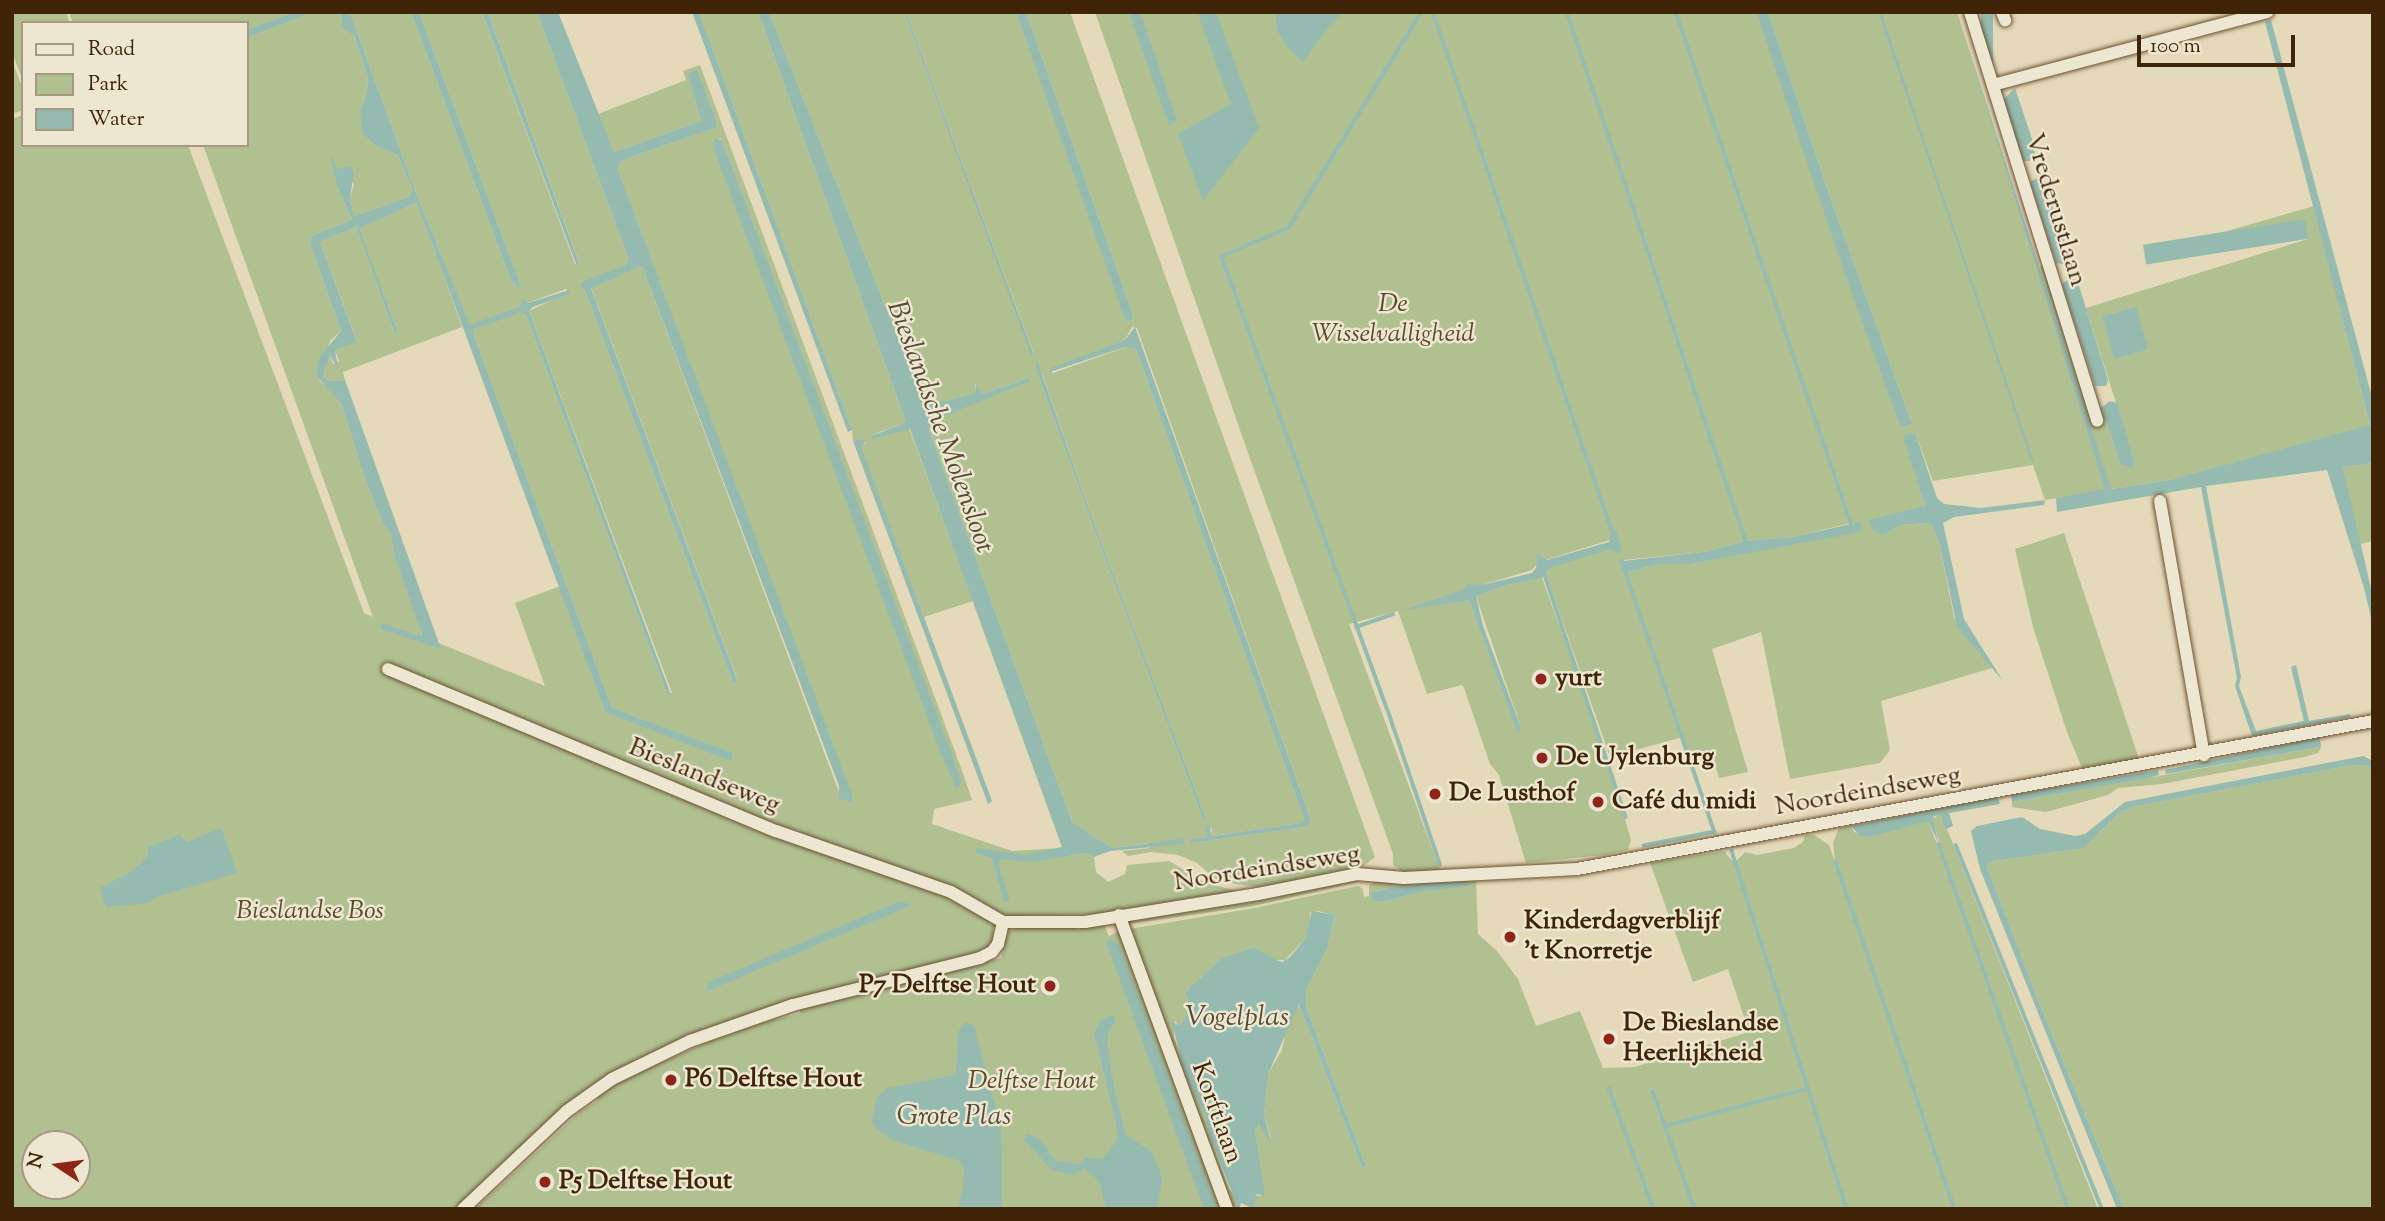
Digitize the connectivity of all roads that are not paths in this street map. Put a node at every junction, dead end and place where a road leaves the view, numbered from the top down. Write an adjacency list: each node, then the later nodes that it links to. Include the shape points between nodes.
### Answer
1 (1970, 12): 3 (street, Vrederustlaan)
2 (2267, 12): 3 (street)
3 (1993, 85): 4 (street, Vrederustlaan)
4 (2097, 421)
5 (2160, 501): 8 (street)
6 (388, 669): 10 (street, Bieslandseweg, via 776,831 951,892)
7 (2373, 721): 8 (street, Noordeindseweg)
8 (2204, 754): 9 (street, Noordeindseweg, via 1567,871 1404,878 1349,875)
9 (1119, 915): 10 (street, Noordeindseweg, via 1073,923); 12 (street, Korftlaan)
10 (1003, 922): 11 (street, via 998,944 980,958 793,1005 691,1041 612,1079 568,1111)
11 (463, 1209)
12 (1227, 1209)

